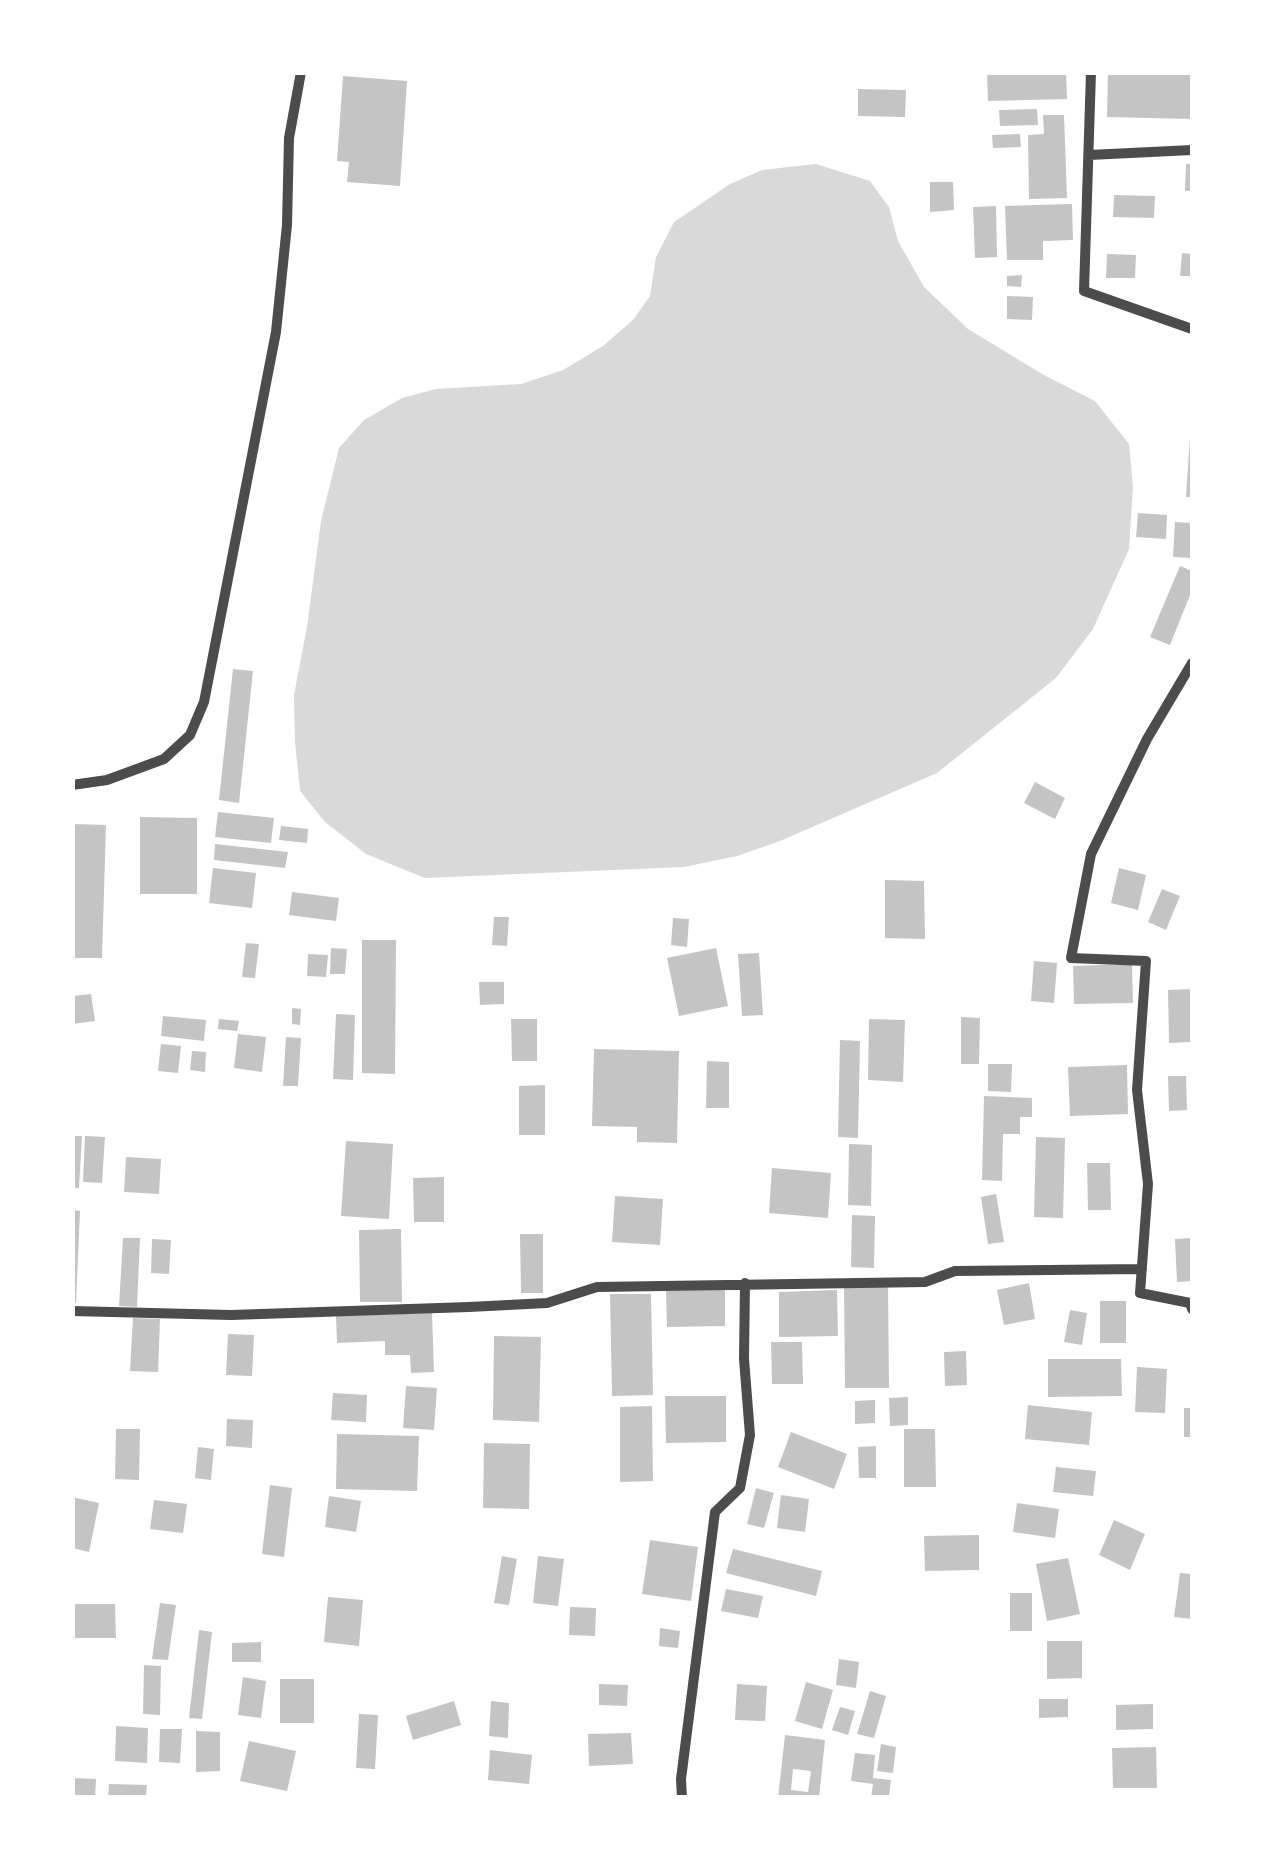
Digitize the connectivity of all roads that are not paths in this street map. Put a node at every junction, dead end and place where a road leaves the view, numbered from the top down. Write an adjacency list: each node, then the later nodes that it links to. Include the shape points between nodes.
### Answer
1 (301, 72): 7 (street, via 289,138 276,332 204,702 190,736 164,758 107,780)
2 (1092, 72): 4 (street)
3 (1192, 150): 4 (street)
4 (1089, 155): 5 (street, via 1084,290)
5 (1192, 329)
6 (1192, 662): 8 (street, via 1091,854 1070,958 1146,961 1137,1090 1148,1184)
7 (72, 785)
8 (1142, 1270): 9 (street, via 954,1271 925,1282); 10 (street, via 1140,1292 1190,1303)
9 (745, 1284): 11 (street, via 597,1288 547,1303 469,1307 231,1315); 12 (street, via 750,1435 740,1488 716,1512)
10 (1192, 1309)
11 (72, 1311)
12 (682, 1798)

